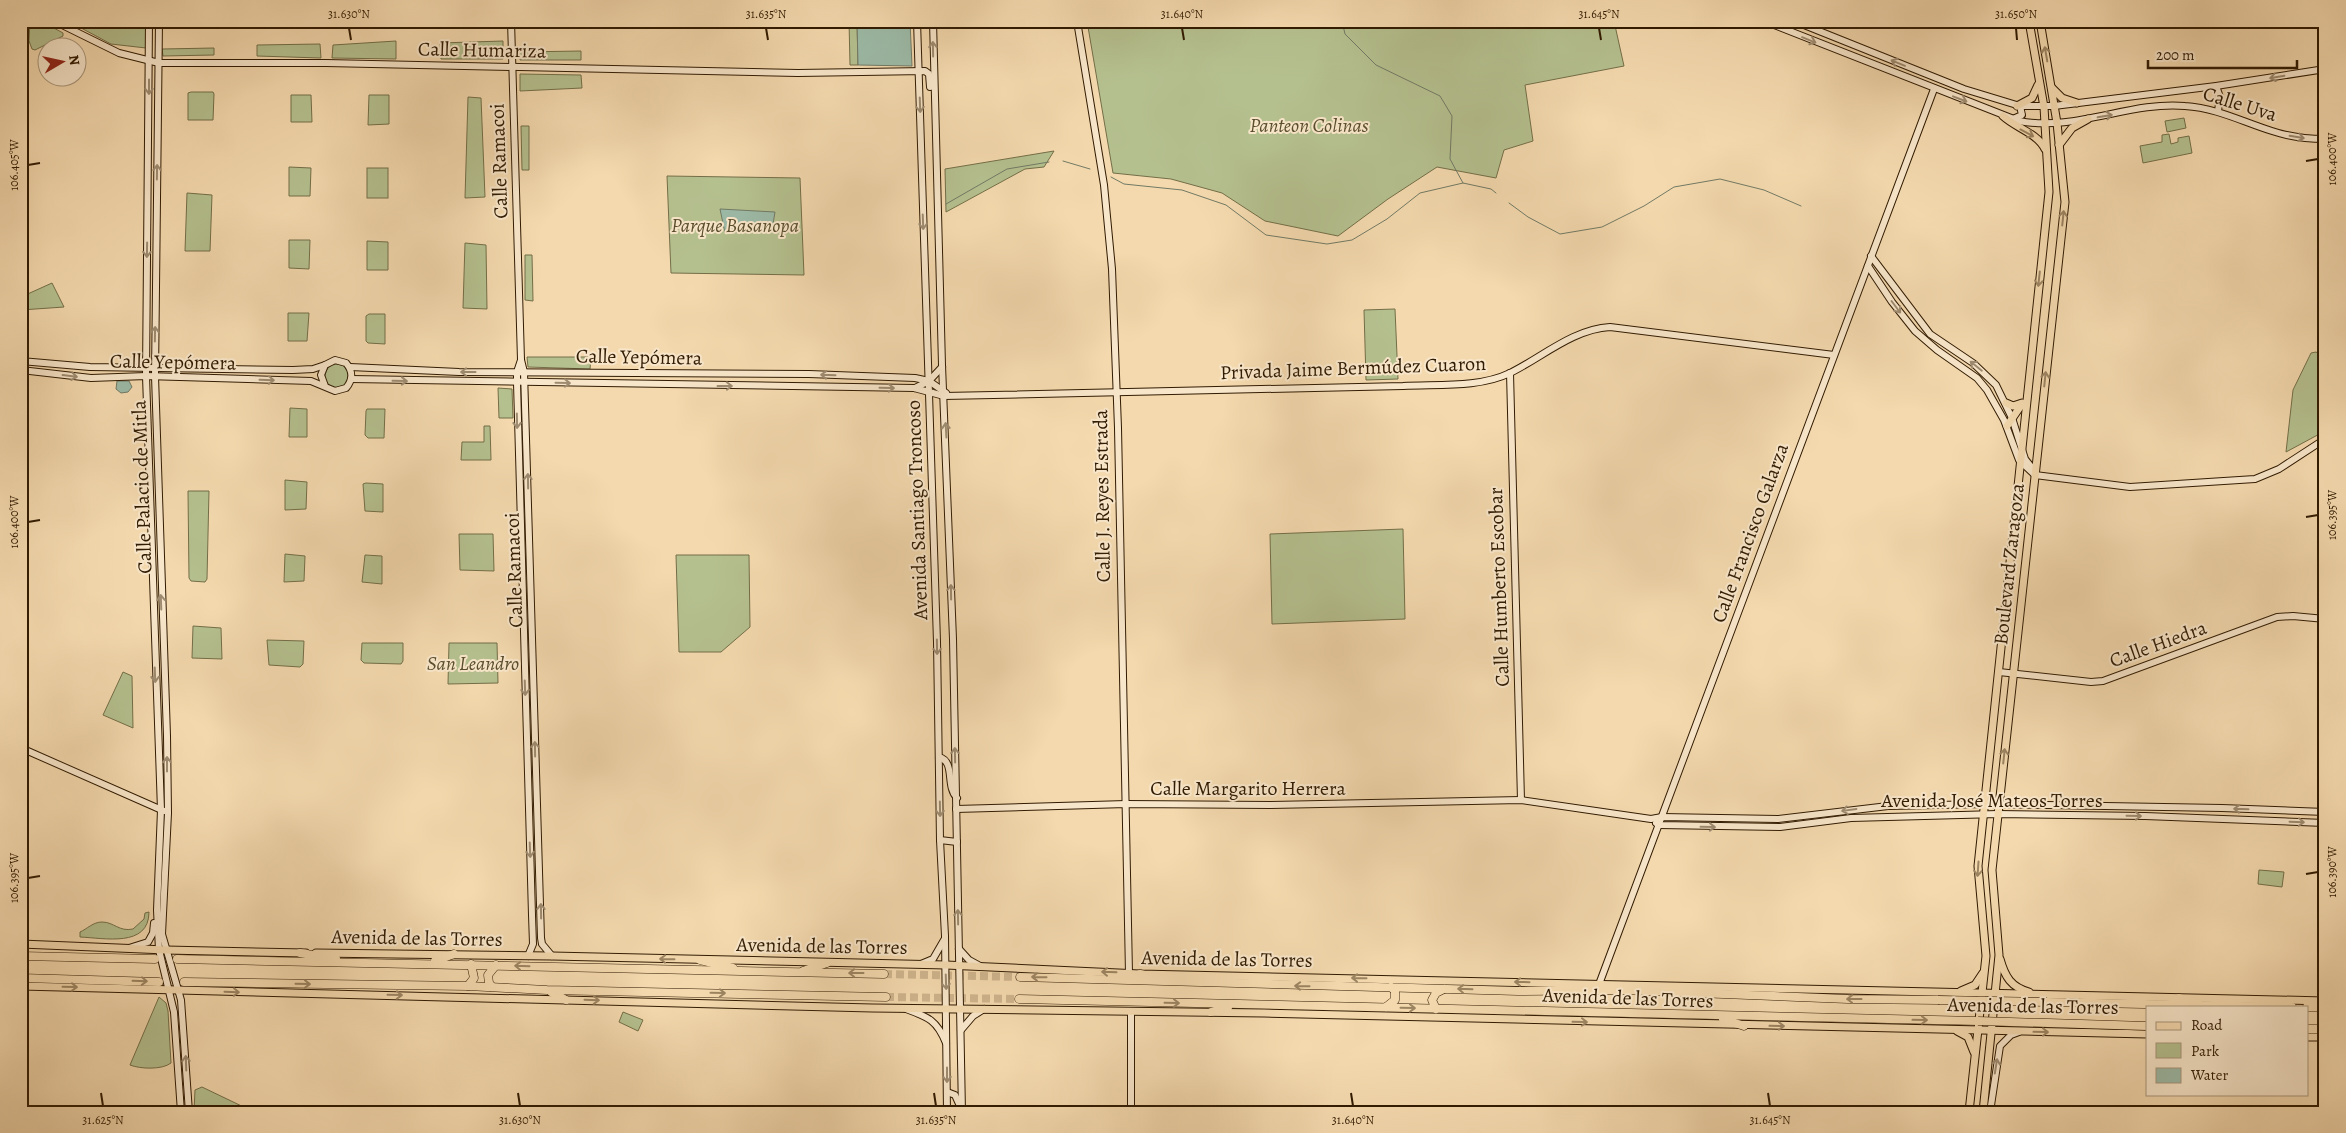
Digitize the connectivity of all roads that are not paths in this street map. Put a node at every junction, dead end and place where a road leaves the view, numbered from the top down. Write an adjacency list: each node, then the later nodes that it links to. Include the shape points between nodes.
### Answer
1 (54, 21): 12 (street, Calle Humariza, via 119,53)
2 (149, 21): 12 (street, Calle Palacio de Mitla)
3 (159, 21): 13 (street, Calle Palacio de Mitla)
4 (511, 21): 14 (street, Calle Ramacoi)
5 (917, 21): 16 (street, Avenida Santiago Troncoso)
6 (933, 21): 29 (street, Avenida Santiago Troncoso, one-way to 6)
7 (1076, 21): 58 (street, Calle J. Reyes Estrada, via 1109,230)
8 (1764, 21): 20 (street, Calle Uva, one-way to 20)
9 (1794, 21): 22 (street, one-way to 9, via 1964,89)
10 (2029, 21): 17 (main road, Boulevard Zaragoza)
11 (2040, 21): 19 (main road, Boulevard Zaragoza, one-way to 11)
12 (149, 62): 13 (street, Calle Humariza); 42 (street, Calle Palacio de Mitla, one-way to 42)
13 (159, 63): 14 (street, Calle Humariza); 43 (street, Calle Palacio de Mitla, one-way to 13)
14 (513, 66): 16 (street, Calle Humariza, via 798,73); 38 (street, Calle Ramacoi)
15 (2325, 69): 18 (street, one-way to 18)
16 (919, 72): 29 (street, via 927,71 929,74); 52 (street, Avenida Santiago Troncoso, one-way to 52)
17 (2039, 80): 22 (main road, via 2034,95); 24 (main road, Boulevard Zaragoza)
18 (2216, 86): 21 (street); 25 (street, via 2220,97)
19 (2051, 88): 21 (main road, via 2062,98); 23 (main road, Boulevard Zaragoza)
20 (1934, 89): 26 (street, Calle Uva, one-way to 26); 35 (street, Calle Francisco Galarza)
21 (2077, 103): 23 (street)
22 (2019, 106): 24 (street); 27 (street, via 2022,115)
23 (2054, 106): 24 (street); 31 (main road, Boulevard Zaragoza)
24 (2044, 107): 30 (main road, Boulevard Zaragoza)
25 (2218, 111): 28 (street, Calle Uva, one-way to 25, via 2171,106); 32 (street, Calle Uva, one-way to 32, via 2285,135)
26 (2003, 116): 27 (street, Calle Uva); 34 (main road, one-way to 34, via 2040,141)
27 (2013, 119): 30 (street, Calle Uva)
28 (2088, 119): 31 (street, Calle Uva); 33 (main road, via 2072,128)
29 (936, 122): 41 (street, Avenida Santiago Troncoso)
30 (2045, 123): 31 (street, Calle Uva); 34 (main road, Boulevard Zaragoza)
31 (2057, 123): 33 (main road, Boulevard Zaragoza)
32 (2325, 139)
33 (2059, 145): 68 (main road, Boulevard Zaragoza, one-way to 33, via 2065,202)
34 (2048, 153): 60 (main road, Boulevard Zaragoza, one-way to 60, via 2048,204)
35 (1871, 256): 36 (street, Calle Francisco Galarza); 61 (street, one-way to 35, via 1990,378 1930,334)
36 (1868, 266): 37 (street, Calle Francisco Galarza); 64 (street, one-way to 64, via 1915,331 1984,385)
37 (1834, 355): 48 (street, Privada Jaime Bermúdez Cuaron, via 1602,328 1556,347); 84 (street, Calle Francisco Galarza)
38 (521, 360): 46 (street, Calle Ramacoi); 47 (street, Calle Ramacoi)
39 (21, 361): 42 (street, Calle Yepómera)
40 (325, 365): 43 (street, Calle Yepómera, via 293,370); 44 (street, via 341,360); 55 (street, via 321,375)
41 (942, 365): 52 (street); 59 (street, Avenida Santiago Troncoso)
42 (147, 368): 43 (street, Calle Yepómera); 49 (street, Calle Palacio de Mitla)
43 (155, 368): 50 (street, Calle Palacio de Mitla)
44 (350, 368): 46 (street, Calle Yepómera, one-way to 44); 51 (street)
45 (21, 370): 49 (street, Calle Yepómera, one-way to 49, via 91,378)
46 (516, 372): 47 (street, Calle Yepómera); 53 (street, Calle Ramacoi)
47 (524, 372): 52 (street, Calle Yepómera, one-way to 47, via 809,374); 54 (street, Calle Ramacoi)
48 (1510, 374): 58 (street, Privada Jaime Bermúdez Cuaron, via 1473,382 1412,385); 75 (street, Calle Humberto Escobar)
49 (146, 376): 50 (street, Calle Yepómera); 80 (street, Calle Palacio de Mitla, one-way to 80)
50 (155, 376): 55 (street, Calle Yepómera, one-way to 55, via 311,382); 80 (street, Calle Palacio de Mitla, one-way to 50, via 167,736)
51 (351, 379): 53 (street, Calle Yepómera, one-way to 53); 55 (street, via 346,388 340,390)
52 (929, 381): 56 (street); 57 (street, Avenida Santiago Troncoso); 59 (street)
53 (516, 383): 54 (street, Calle Yepómera); 95 (street, Calle Ramacoi, one-way to 95)
54 (524, 383): 56 (street, Calle Yepómera, one-way to 56); 96 (street, Calle Ramacoi, one-way to 54)
55 (325, 386)
56 (914, 388): 57 (street, Calle Yepómera)
57 (929, 391): 59 (street, Privada Jaime Bermúdez Cuaron); 73 (street, Avenida Santiago Troncoso, one-way to 73)
58 (1116, 392): 59 (street, Privada Jaime Bermúdez Cuaron); 76 (street, Calle J. Reyes Estrada)
59 (946, 394): 74 (street, Avenida Santiago Troncoso, one-way to 59)
60 (2028, 398): 62 (main road); 66 (main road, Boulevard Zaragoza)
61 (2006, 403): 62 (main road, via 2013,406); 63 (street)
62 (2022, 404): 63 (main road)
63 (2012, 418): 64 (main road); 66 (street)
64 (2007, 426): 67 (street)
65 (2325, 439): 68 (street, via 2279,469 2255,479 2130,487)
66 (2022, 454): 67 (main road, Boulevard Zaragoza); 68 (street)
67 (2021, 463): 68 (street); 70 (main road, Boulevard Zaragoza)
68 (2037, 473): 71 (main road, Boulevard Zaragoza)
69 (2325, 618): 71 (street, Calle Hiedra, via 2277,617 2103,681)
70 (1999, 672): 71 (street, Calle Hiedra); 77 (main road, Boulevard Zaragoza)
71 (2013, 674): 78 (main road, Boulevard Zaragoza, one-way to 71)
72 (21, 748): 80 (street)
73 (939, 757): 74 (street, via 948,763 950,787); 90 (street, Avenida Santiago Troncoso, one-way to 90)
74 (956, 798): 79 (street, Avenida Santiago Troncoso)
75 (1522, 800): 76 (street, Calle Margarito Herrera); 85 (street, Calle Margarito Herrera)
76 (1126, 804): 79 (street, Calle Margarito Herrera); 121 (street, Calle J. Reyes Estrada)
77 (1985, 804): 78 (street, Avenida José Mateos Torres); 82 (main road, Boulevard Zaragoza); 86 (street, Avenida José Mateos Torres, one-way to 86, via 1888,806)
78 (1999, 805): 81 (street, Avenida José Mateos Torres, one-way to 78); 83 (main road, Boulevard Zaragoza)
79 (956, 809): 91 (street, Avenida Santiago Troncoso)
80 (164, 811): 92 (street, Calle Palacio de Mitla); 99 (street, Calle Palacio de Mitla)
81 (2325, 812)
82 (1984, 814): 83 (street, Avenida José Mateos Torres); 89 (street, Avenida José Mateos Torres, via 1851,818); 119 (main road, Boulevard Zaragoza, one-way to 119, via 1978,877 1987,943)
83 (1998, 814): 87 (street, Avenida José Mateos Torres, one-way to 87); 102 (main road, Boulevard Zaragoza, via 1992,870)
84 (1662, 817): 85 (street, Avenida José Mateos Torres); 86 (street, Avenida José Mateos Torres); 88 (street, Calle Francisco Galarza)
85 (1651, 819): 88 (street)
86 (1760, 819): 89 (street)
87 (2325, 823)
88 (1659, 825): 89 (street, Avenida José Mateos Torres, one-way to 89); 134 (street, Calle Francisco Galarza)
89 (1760, 828)
90 (940, 840): 91 (street); 93 (street, Avenida Santiago Troncoso)
91 (957, 842): 98 (street, Avenida Santiago Troncoso, one-way to 91)
92 (157, 910): 97 (street, via 148,942); 99 (street, Calle Palacio de Mitla)
93 (945, 936): 114 (street, via 933,959); 115 (street, Avenida Santiago Troncoso)
94 (21, 944): 97 (main road, Avenida de las Torres)
95 (532, 944): 96 (street, via 537,947); 104 (street, Calle Ramacoi)
96 (542, 944): 105 (street)
97 (126, 949): 99 (main road, Avenida de las Torres)
98 (959, 949): 116 (street, Avenida Santiago Troncoso); 117 (street)
99 (163, 950): 100 (main road, Avenida de las Torres); 136 (street)
100 (300, 953): 101 (main road, Avenida de las Torres); 109 (highway)
101 (454, 954): 104 (main road, Avenida de las Torres); 110 (highway)
102 (1999, 955): 141 (main road, Boulevard Zaragoza); 142 (main road, via 2009,981)
103 (21, 956): 106 (highway)
104 (528, 956): 105 (main road, Avenida de las Torres)
105 (552, 956): 108 (main road, Avenida de las Torres, one-way to 105)
106 (155, 959)
107 (177, 959): 109 (highway, Avenida de las Torres)
108 (700, 960): 111 (main road, Avenida de las Torres); 118 (highway)
109 (358, 962): 110 (highway, Avenida de las Torres)
110 (429, 963): 112 (highway, Avenida de las Torres)
111 (827, 963): 114 (main road, Avenida de las Torres); 120 (highway)
112 (471, 964): 113 (highway, Avenida de las Torres); 131 (highway, via 474,978)
113 (496, 965): 118 (highway, Avenida de las Torres, one-way to 113); 132 (highway, via 488,975 488,983)
114 (919, 965): 115 (main road, Avenida de las Torres)
115 (946, 965): 116 (main road, Avenida de las Torres); 156 (street, Avenida Santiago Troncoso, one-way to 156)
116 (959, 966): 117 (main road, Avenida de las Torres); 157 (street, Avenida Santiago Troncoso)
117 (981, 967): 121 (main road, Avenida de las Torres, one-way to 117)
118 (747, 971): 120 (highway, Avenida de las Torres)
119 (1985, 971): 138 (main road, via 1971,988); 139 (main road, Boulevard Zaragoza)
120 (798, 972): 122 (highway, Avenida de las Torres, one-way to 120)
121 (1130, 973): 123 (main road, Avenida de las Torres)
122 (884, 974)
123 (1140, 974): 128 (highway); 134 (main road, Avenida de las Torres, one-way to 123)
124 (1020, 977): 128 (highway, Avenida de las Torres, one-way to 124)
125 (21, 978): 126 (highway, one-way to 126)
126 (159, 982)
127 (184, 982): 129 (highway, one-way to 129)
128 (1175, 982): 133 (highway, Avenida de las Torres, one-way to 128)
129 (338, 985): 131 (highway); 140 (highway)
130 (21, 986): 136 (main road, Avenida de las Torres, one-way to 136)
131 (468, 986): 132 (highway)
132 (492, 987): 137 (highway)
133 (1391, 987): 135 (highway, Avenida de las Torres); 155 (highway, via 1395,991 1395,1000)
134 (1598, 987): 135 (highway, Avenida de las Torres, one-way to 135); 138 (main road, Avenida de las Torres, via 1623,984); 149 (highway, Avenida de las Torres, one-way to 134, bridge, via 1938,1000)
135 (1445, 988): 159 (highway, via 1433,996)
136 (174, 990): 140 (main road, Avenida de las Torres, one-way to 140); 178 (street); 179 (street, one-way to 136, via 185,1038)
137 (547, 990): 143 (highway, one-way to 143); 146 (highway)
138 (1947, 993): 139 (main road)
139 (1982, 993): 141 (main road); 169 (main road, Boulevard Zaragoza)
140 (338, 994): 146 (main road, Avenida de las Torres, one-way to 146)
141 (1996, 994): 142 (main road); 170 (main road, Boulevard Zaragoza)
142 (2036, 995): 144 (main road)
143 (886, 997)
144 (2179, 998): 149 (highway); 150 (main road)
145 (1019, 999): 148 (highway, Avenida de las Torres, one-way to 148)
146 (566, 1000): 154 (main road, Avenida de las Torres, one-way to 154)
147 (2325, 1001): 150 (main road)
148 (1237, 1005): 155 (highway, Avenida de las Torres); 161 (highway)
149 (2208, 1005): 151 (highway, Avenida de las Torres)
150 (2289, 1005): 151 (highway, Avenida de las Torres)
151 (2228, 1006)
152 (2308, 1007): 153 (highway)
153 (2325, 1007)
154 (903, 1008): 156 (main road, Avenida de las Torres); 175 (street, via 930,1018)
155 (1384, 1008): 159 (highway, Avenida de las Torres, one-way to 159)
156 (947, 1009): 157 (main road, Avenida de las Torres); 175 (street)
157 (960, 1009): 158 (main road, Avenida de las Torres); 168 (street, Avenida Santiago Troncoso)
158 (985, 1009): 160 (main road, Avenida de las Torres); 168 (street, via 973,1016)
159 (1436, 1009): 162 (highway, Avenida de las Torres)
160 (1131, 1011): 161 (main road, Avenida de las Torres); 182 (street)
161 (1211, 1012): 163 (main road, Avenida de las Torres, one-way to 163)
162 (1714, 1016): 163 (highway); 164 (highway, Avenida de las Torres, one-way to 164, bridge)
163 (1744, 1026): 165 (main road, Avenida de las Torres, one-way to 165)
164 (2146, 1026)
165 (1947, 1029): 169 (main road, Avenida de las Torres); 176 (main road, via 1968,1037 1972,1042)
166 (2308, 1029): 167 (highway)
167 (2325, 1029)
168 (961, 1030): 181 (street, Avenida Santiago Troncoso)
169 (1978, 1030): 170 (main road, Avenida de las Torres); 176 (main road, Boulevard Zaragoza)
170 (1992, 1031): 171 (main road, Avenida de las Torres); 184 (main road, Boulevard Zaragoza)
171 (2021, 1031): 172 (main road, Avenida de las Torres, one-way to 172); 185 (street, one-way to 171, via 2000,1046 2011,1035)
172 (2146, 1034)
173 (2308, 1037): 174 (main road)
174 (2325, 1038)
175 (948, 1047): 177 (street, one-way to 177)
176 (1975, 1062): 183 (main road, Boulevard Zaragoza)
177 (947, 1092): 180 (street); 181 (street, via 957,1097)
178 (181, 1112)
179 (189, 1112)
180 (947, 1112)
181 (962, 1112)
182 (1131, 1112)
183 (1969, 1112)
184 (1983, 1112)
185 (1990, 1112)

